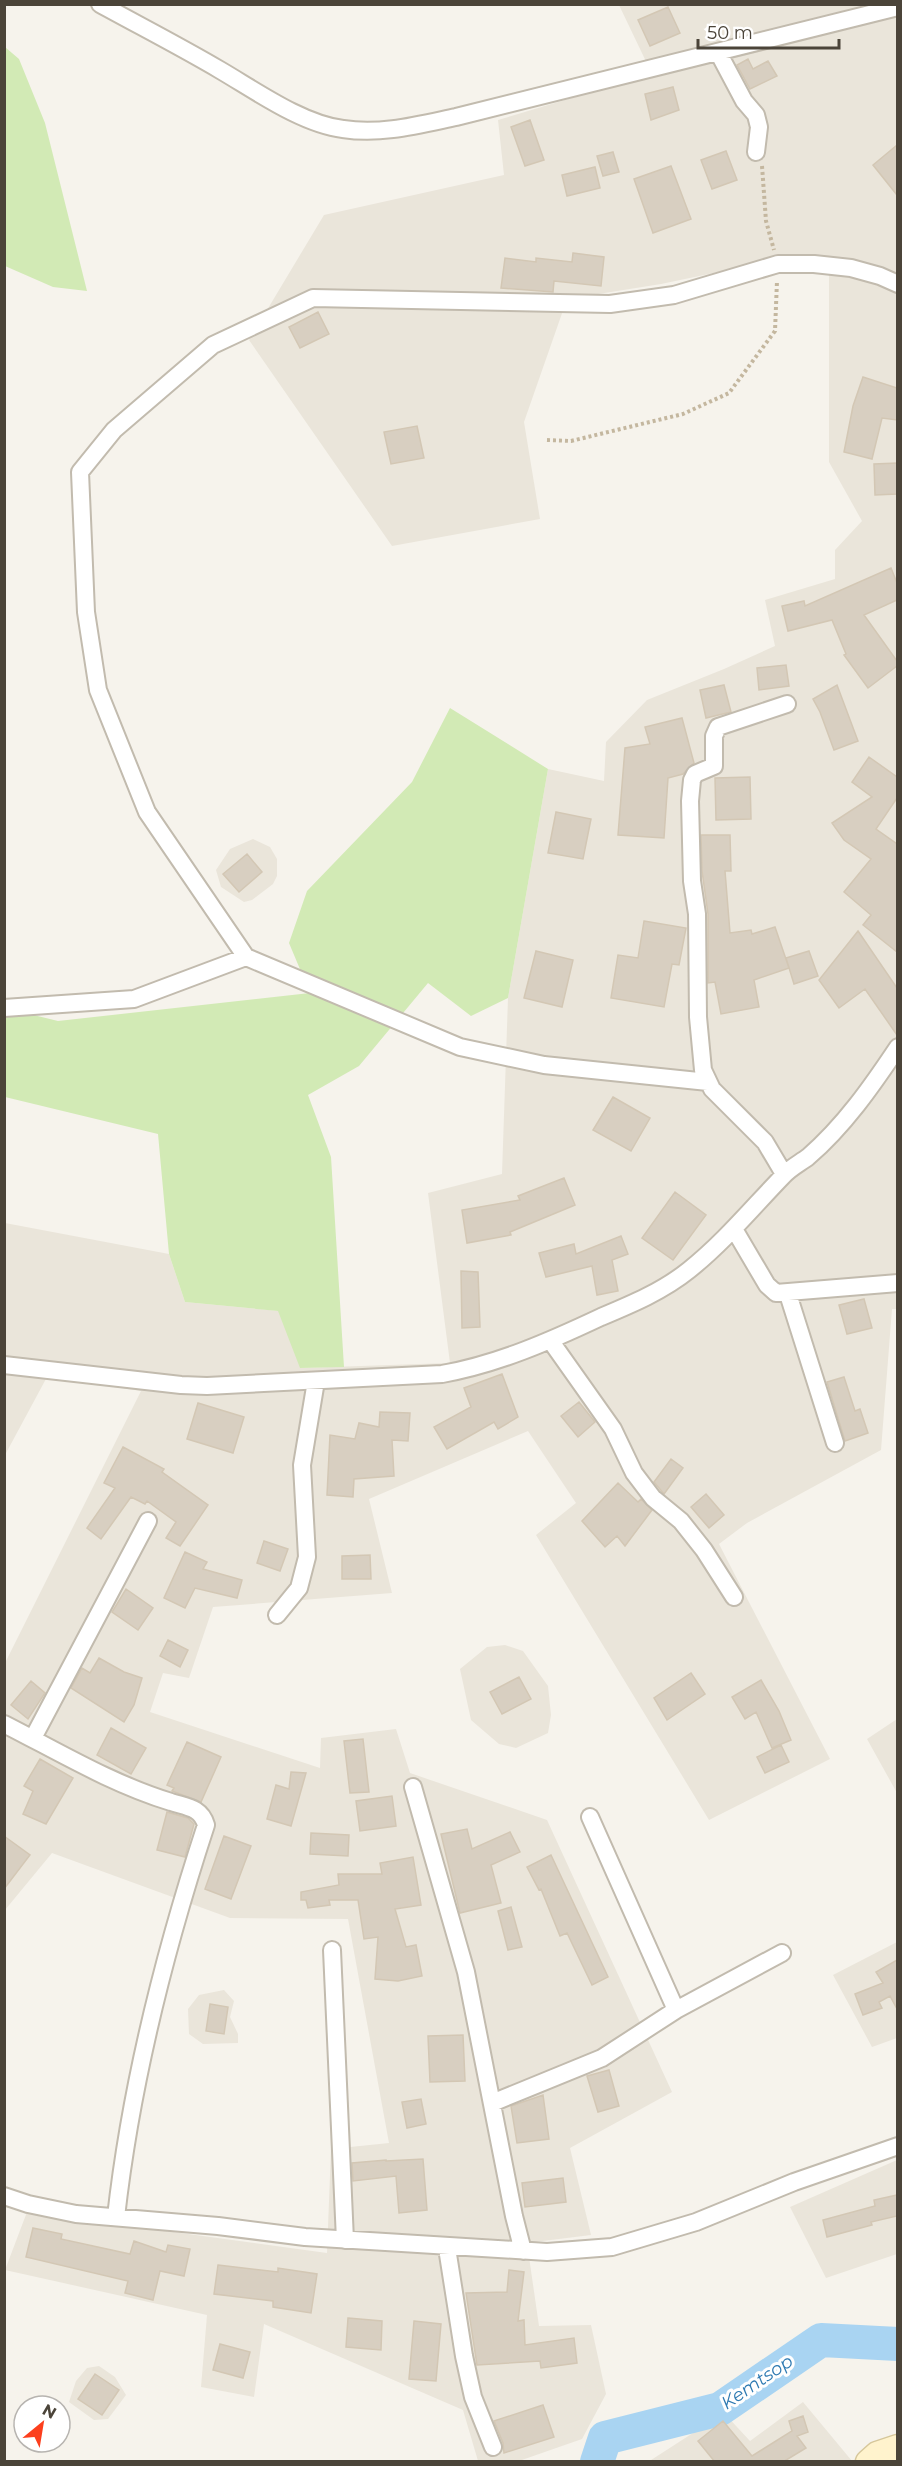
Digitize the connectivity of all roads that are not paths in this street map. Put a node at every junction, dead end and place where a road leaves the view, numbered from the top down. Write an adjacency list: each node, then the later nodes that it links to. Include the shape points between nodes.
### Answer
1 (100, 4): 3 (street, via 283,106 342,129 386,131 456,117)
2 (897, 8): 3 (street)
3 (718, 52): 4 (street, via 744,101 756,115)
4 (756, 152)
5 (897, 284): 7 (street, via 851,268 778,264 674,295 610,304 313,298 213,345 114,430 80,472 86,612 98,690 147,812)
6 (786, 704): 10 (street, via 718,726 714,766 695,774 692,780 698,1017)
7 (246, 957): 8 (street, via 134,999); 10 (street, via 460,1047 544,1065)
8 (4, 1008)
9 (897, 1047): 11 (street, via 881,1075 843,1120 809,1156)
10 (708, 1082): 11 (street, via 765,1142)
11 (784, 1174): 12 (street)
12 (734, 1229): 14 (street, via 767,1285 776,1293); 15 (street, via 668,1286)
13 (897, 1284): 14 (street)
14 (788, 1294): 18 (street)
15 (550, 1340): 17 (street, via 462,1370); 20 (street, via 614,1429 634,1473 653,1498 681,1521)
16 (4, 1365): 17 (street, via 181,1385)
17 (316, 1381): 21 (street, via 302,1465 307,1557 299,1587)
18 (835, 1443)
19 (148, 1521): 23 (street)
20 (734, 1597)
21 (277, 1614)
22 (4, 1724): 23 (street)
23 (33, 1738): 32 (street, via 109,1778 197,1810 206,1825 140,2061)
24 (413, 1787): 29 (street, via 466,1972)
25 (590, 1817): 28 (street)
26 (332, 1950): 33 (street)
27 (782, 1953): 28 (street)
28 (676, 2010): 29 (street, via 602,2058)
29 (492, 2103): 35 (street)
30 (897, 2146): 35 (street, via 696,2222 612,2247)
31 (4, 2196): 32 (street, via 76,2214)
32 (116, 2217): 33 (street)
33 (345, 2240): 34 (street)
34 (447, 2248): 35 (street); 37 (street, via 473,2397)
35 (523, 2251)
36 (897, 2446): 38 (street)
37 (493, 2447)
38 (868, 2462)

